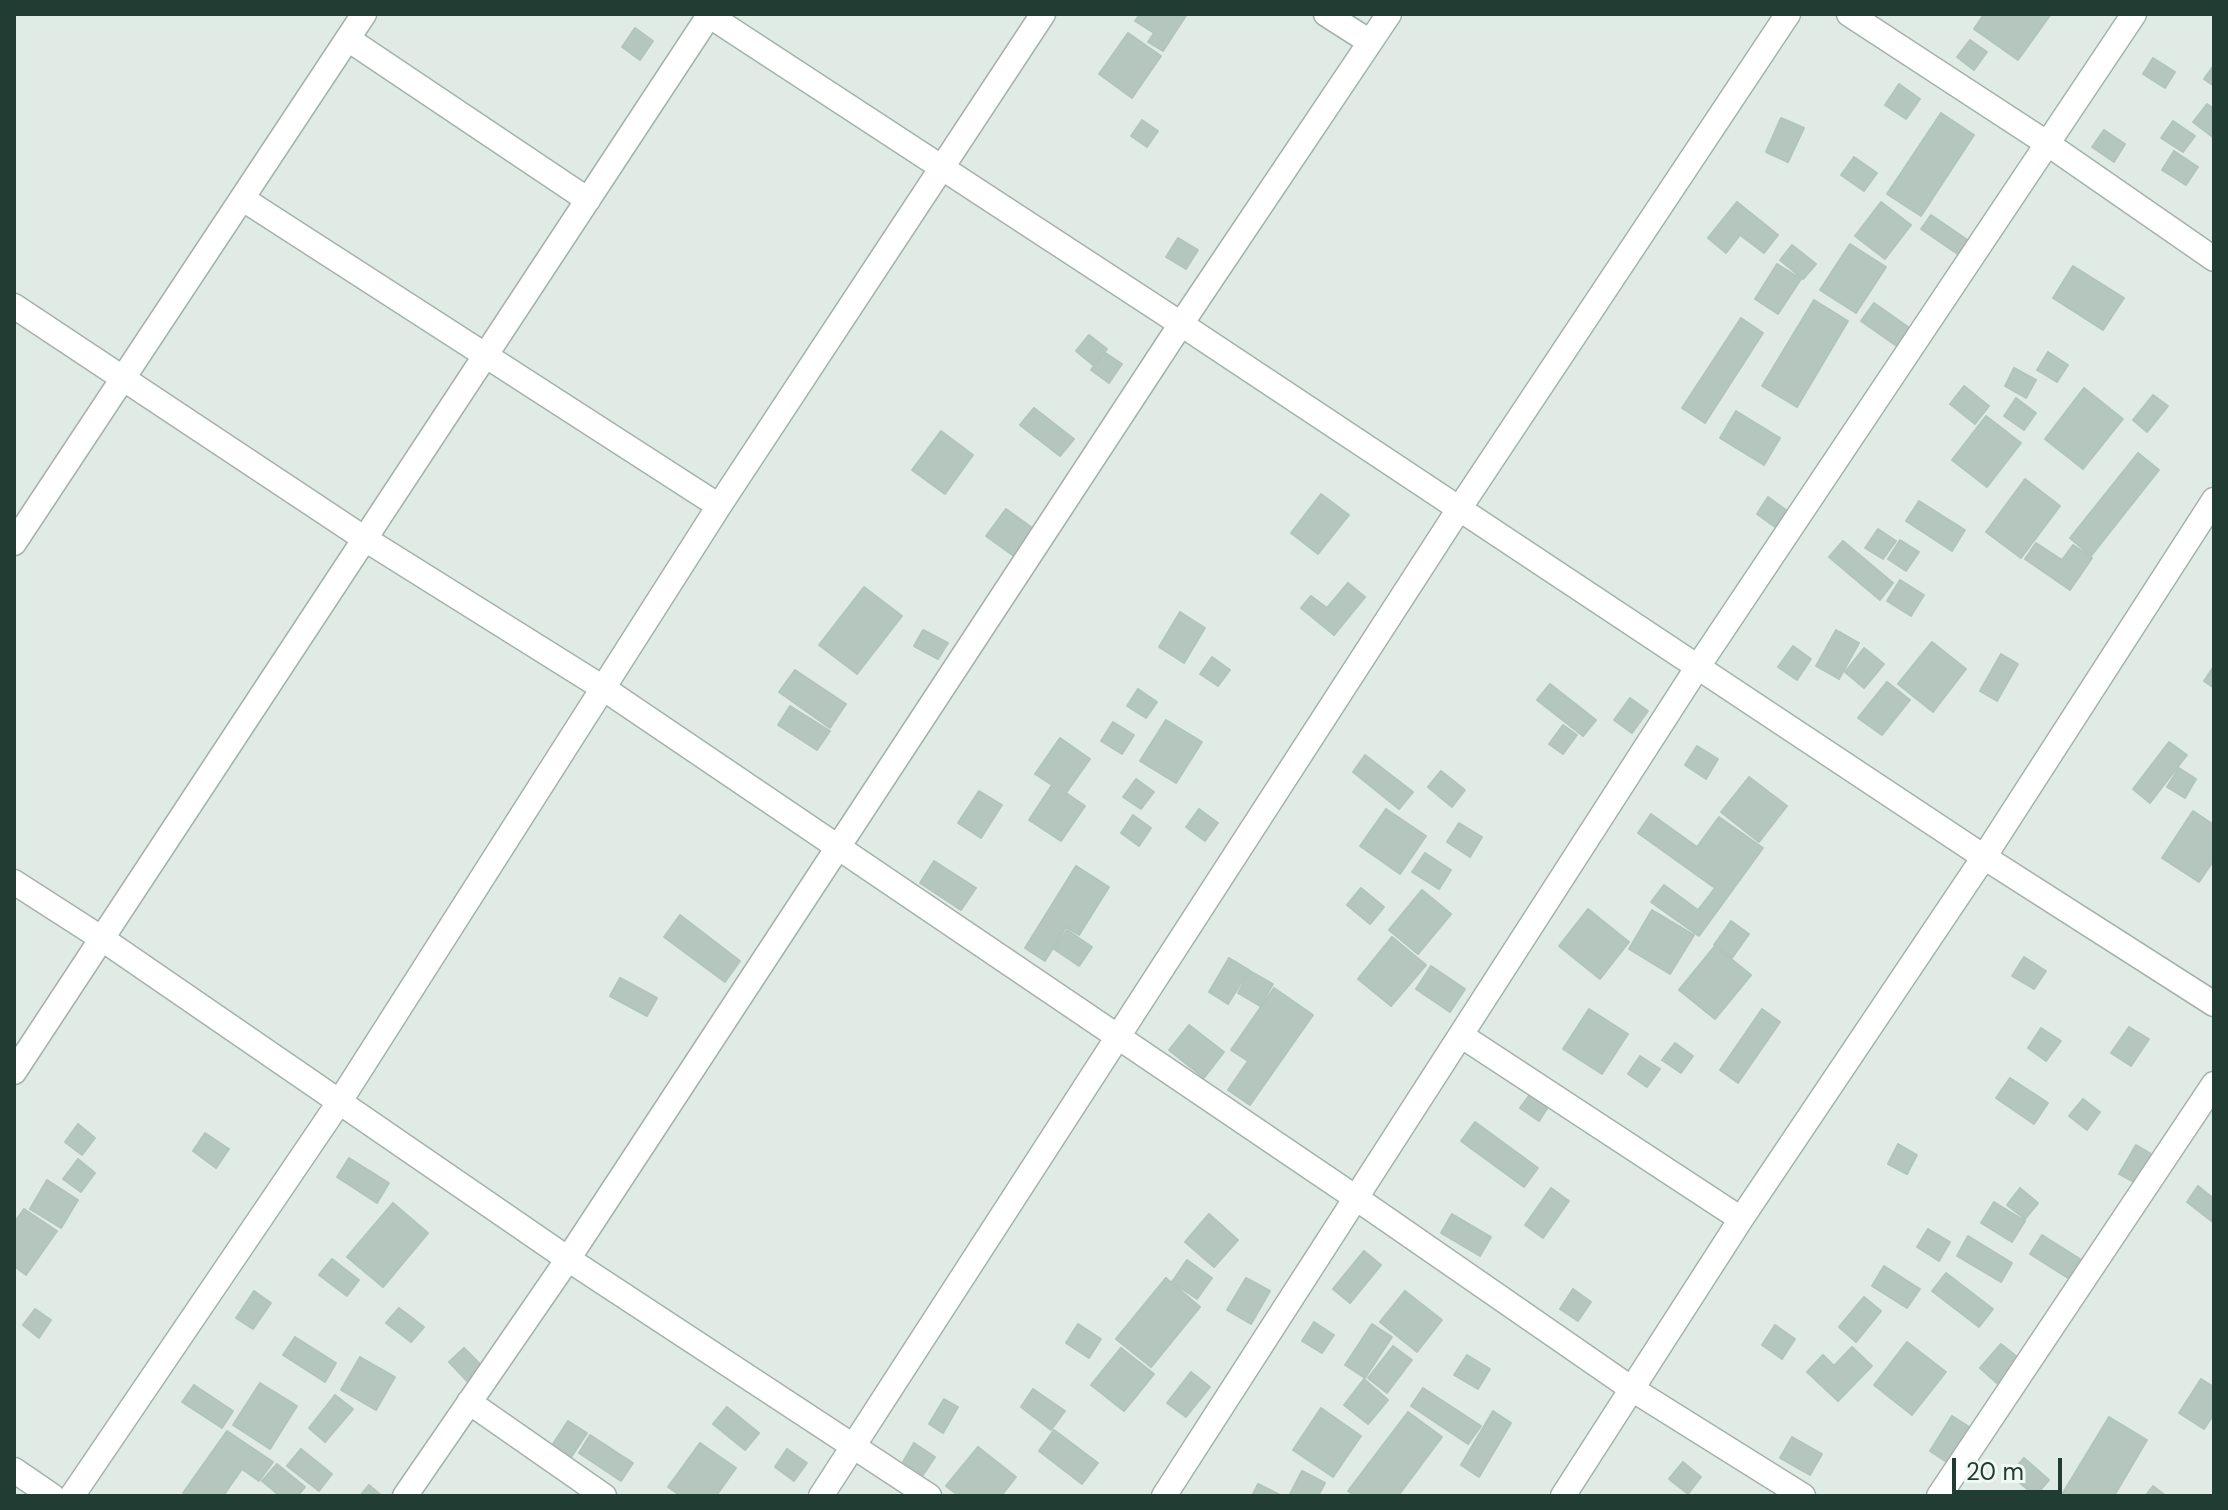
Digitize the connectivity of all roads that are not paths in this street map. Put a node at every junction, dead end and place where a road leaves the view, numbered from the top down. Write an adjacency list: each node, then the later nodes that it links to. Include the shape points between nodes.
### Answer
1 (364, 14): 9 (street)
2 (709, 14): 12 (street); 14 (street)
3 (1043, 14): 12 (street)
4 (1326, 14): 10 (street)
5 (1389, 14): 10 (street)
6 (1788, 14): 22 (street)
7 (1849, 14): 11 (street)
8 (2134, 14): 11 (street)
9 (348, 39): 13 (street); 14 (street)
10 (1370, 42): 17 (street)
11 (2048, 144): 15 (street); 25 (street)
12 (943, 168): 17 (street); 21 (street)
13 (243, 199): 18 (street); 19 (street)
14 (588, 200): 18 (street)
15 (2214, 259)
16 (14, 306): 19 (street)
17 (1181, 324): 22 (street); 27 (street)
18 (486, 355): 21 (street); 23 (street)
19 (124, 379): 23 (street); 24 (street)
20 (2214, 500): 28 (street)
21 (719, 506): 26 (street)
22 (1459, 509): 25 (street); 33 (street)
23 (365, 539): 26 (street); 30 (street)
24 (14, 543)
25 (1697, 668): 28 (street); 32 (street)
26 (603, 688): 27 (street); 36 (street)
27 (838, 848): 33 (street); 39 (street)
28 (1984, 857): 31 (street); 38 (street)
29 (14, 882): 30 (street)
30 (101, 938): 34 (street); 36 (street)
31 (2214, 1004)
32 (1462, 1036): 37 (street); 38 (street)
33 (1118, 1039): 37 (street); 42 (street)
34 (14, 1072)
35 (2214, 1084): 53 (street)
36 (340, 1101): 39 (street); 45 (street)
37 (1356, 1198): 40 (street); 50 (street)
38 (1741, 1219): 40 (street)
39 (568, 1259): 41 (street); 42 (street)
40 (1632, 1389): 51 (street); 52 (street)
41 (469, 1402): 46 (street); 47 (street)
42 (855, 1445): 48 (street); 49 (street)
43 (14, 1470): 44 (street)
44 (52, 1496)
45 (72, 1496)
46 (405, 1496)
47 (604, 1496)
48 (821, 1496)
49 (929, 1496)
50 (1164, 1496)
51 (1563, 1496)
52 (1803, 1496)
53 (1939, 1496)

